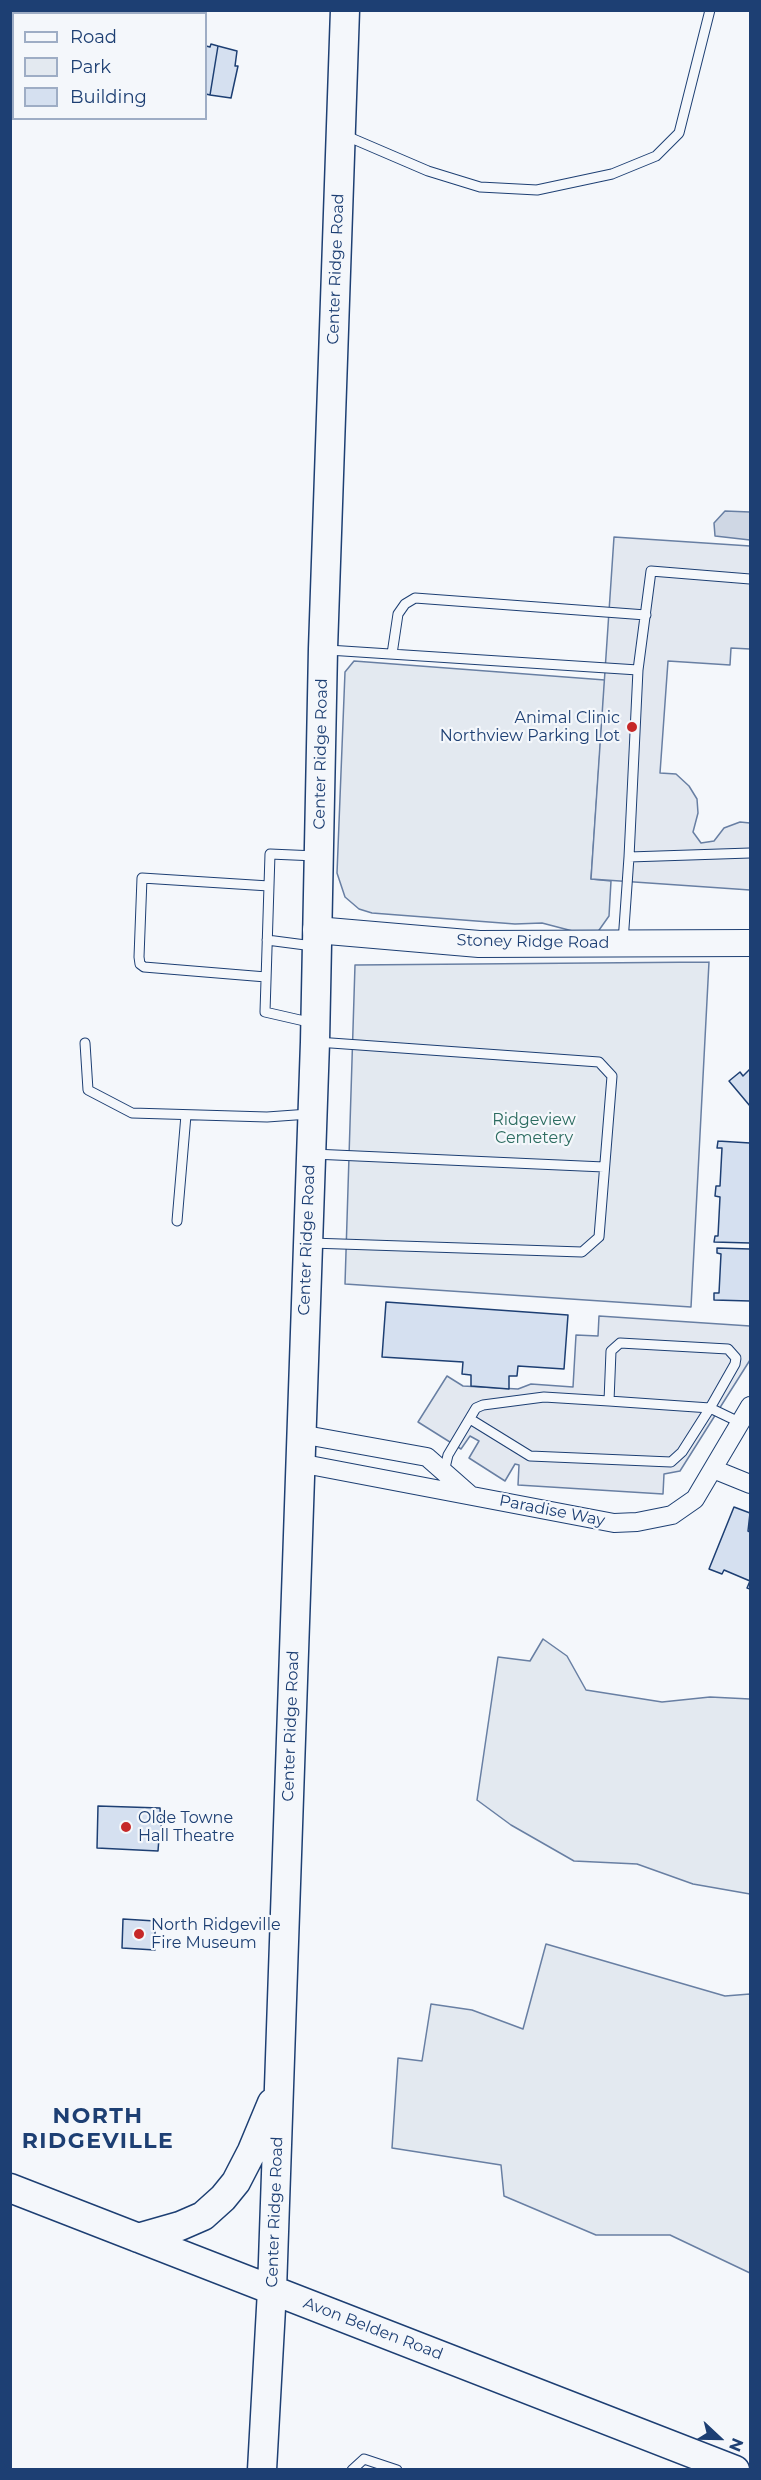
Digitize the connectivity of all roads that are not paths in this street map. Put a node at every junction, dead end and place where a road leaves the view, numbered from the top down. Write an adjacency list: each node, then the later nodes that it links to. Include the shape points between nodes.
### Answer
1 (345, 10): 3 (main road, Center Ridge Road)
2 (710, 10): 3 (lane, via 679,133 656,156 612,174 537,190 480,187 428,171)
3 (341, 134): 6 (main road, Center Ridge Road)
4 (750, 579): 5 (lane, via 651,571)
5 (645, 615): 7 (lane, via 415,598 398,614); 8 (lane)
6 (323, 650): 7 (lane); 10 (main road, Center Ridge Road)
7 (392, 654): 8 (lane)
8 (639, 670): 11 (lane)
9 (750, 853): 11 (lane)
10 (318, 856): 12 (lane, via 270,854); 13 (main road, Center Ridge Road)
11 (629, 857): 15 (lane)
12 (269, 886): 14 (lane); 17 (lane, via 142,878 140,964)
13 (316, 938): 14 (lane); 15 (street, Stoney Ridge Road, via 479,944); 18 (main road, Center Ridge Road)
14 (267, 940): 17 (lane)
15 (623, 943): 16 (street, Stoney Ridge Road)
16 (750, 943)
17 (266, 977): 18 (lane, via 265,1012)
18 (315, 1033): 21 (main road, Center Ridge Road); 23 (lane, via 599,1062 612,1076)
19 (85, 1042): 20 (lane, via 88,1090 132,1113)
20 (186, 1114): 21 (lane); 24 (lane)
21 (312, 1114): 22 (main road, Center Ridge Road)
22 (310, 1154): 23 (lane); 25 (main road, Center Ridge Road)
23 (604, 1167): 25 (lane, via 599,1237 582,1252)
24 (177, 1221)
25 (308, 1243): 31 (main road, Center Ridge Road)
26 (609, 1401): 28 (lane); 28 (lane, via 611,1351 620,1343 728,1349 736,1358 735,1364); 29 (lane, via 534,1397 483,1405 476,1408)
27 (750, 1406): 30 (street, Paradise Way)
28 (710, 1408): 29 (lane, via 682,1452 665,1463 530,1456); 30 (lane)
29 (470, 1419): 34 (lane, via 448,1455)
30 (739, 1422): 33 (street, Paradise Way)
31 (300, 1434): 32 (main road, Center Ridge Road); 34 (street, via 427,1457)
32 (299, 1463): 34 (street, Paradise Way); 36 (main road, Center Ridge Road)
33 (713, 1469): 34 (street, Paradise Way, via 695,1499 672,1515 637,1522 614,1523 470,1496); 35 (street)
34 (443, 1481)
35 (750, 1484)
36 (279, 2085): 38 (main road, via 252,2151 223,2198 203,2216); 39 (main road, Center Ridge Road)
37 (10, 2188): 38 (main road, Avon Belden Road)
38 (138, 2238): 39 (main road, Avon Belden Road)
39 (272, 2290): 40 (main road, Center Ridge Road); 43 (main road, Avon Belden Road)
40 (262, 2469)
41 (352, 2469): 42 (lane, via 364,2459)
42 (397, 2469)
43 (735, 2469)

